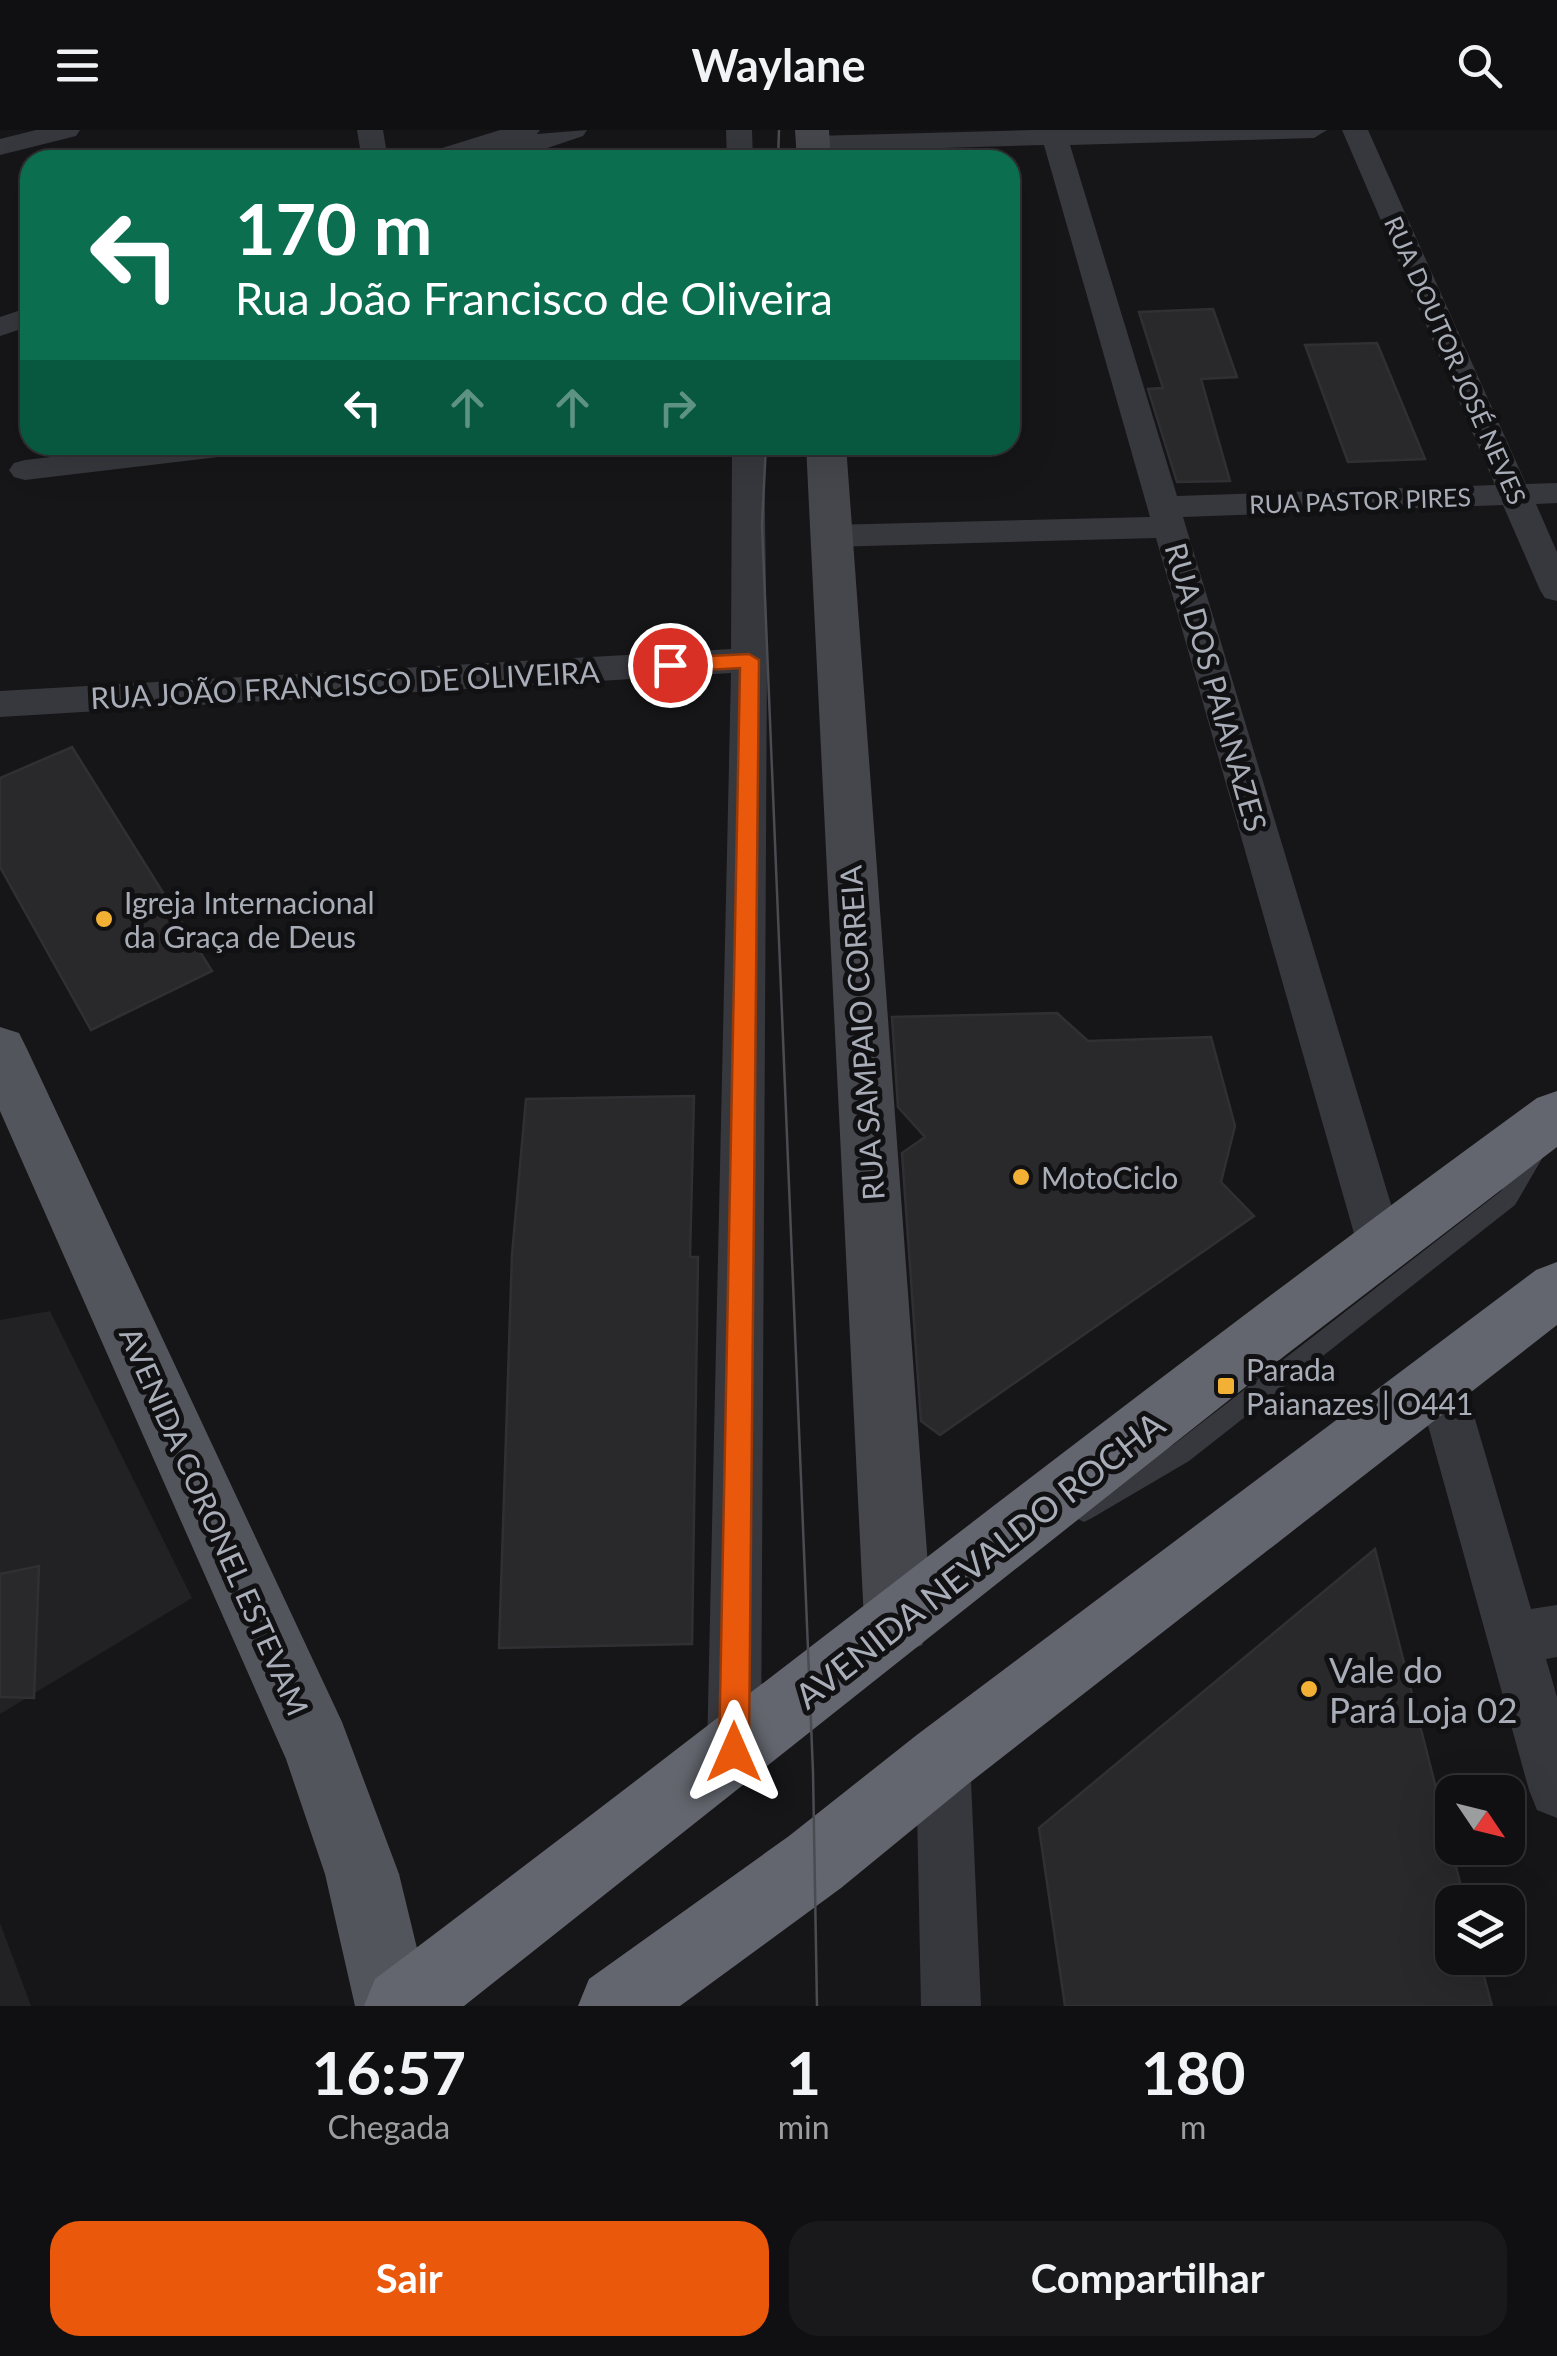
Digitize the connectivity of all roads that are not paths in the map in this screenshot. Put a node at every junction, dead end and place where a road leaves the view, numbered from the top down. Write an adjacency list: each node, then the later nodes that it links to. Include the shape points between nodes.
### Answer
1 (68, 130): 8 (street)
2 (526, 130): 9 (street)
3 (574, 130): 10 (street)
4 (1314, 130): 6 (street)
5 (1355, 130): 16 (street, RUA DOUTOR JOSÉ NEVES)
6 (1054, 134): 7 (street); 17 (street, RUA DOS PAIANAZES)
7 (813, 145)
8 (0, 147)
9 (463, 150)
10 (515, 150)
11 (152, 455): 14 (street)
12 (748, 455): 20 (street)
13 (826, 455): 18 (main road, RUA SAMPAIO CORREIA)
14 (25, 470)
15 (1557, 493): 16 (street, RUA PASTOR PIRES)
16 (1515, 494): 17 (street, RUA PASTOR PIRES); 19 (street, RUA DOUTOR JOSÉ NEVES)
17 (1166, 517): 18 (street, RUA PASTOR PIRES); 24 (street, RUA DOS PAIANAZES)
18 (830, 536): 28 (main road, RUA SAMPAIO CORREIA)
19 (1557, 590)
20 (749, 660): 21 (street, RUA JOÃO FRANCISCO DE OLIVEIRA); 30 (street)
21 (0, 704)
22 (0, 1049): 33 (main road, AVENIDA CORONEL ESTEVAM, via 354,1836)
23 (1557, 1115): 24 (highway, AVENIDA NEVALDO ROCHA); 27 (lane, via 1508,1198 1182,1453 1006,1556)
24 (1380, 1244): 27 (highway, AVENIDA NEVALDO ROCHA)
25 (1557, 1289): 26 (highway)
26 (1440, 1382): 29 (street); 31 (highway)
27 (958, 1574): 28 (highway, AVENIDA NEVALDO ROCHA)
28 (898, 1621): 30 (highway, AVENIDA NEVALDO ROCHA)
29 (1534, 1634): 32 (street)
30 (734, 1752): 34 (highway, AVENIDA NEVALDO ROCHA)
31 (943, 1759): 35 (highway, via 815,1862); 36 (street)
32 (1557, 1790)
33 (392, 2006)
34 (402, 2006)
35 (616, 2006)
36 (951, 2006)

